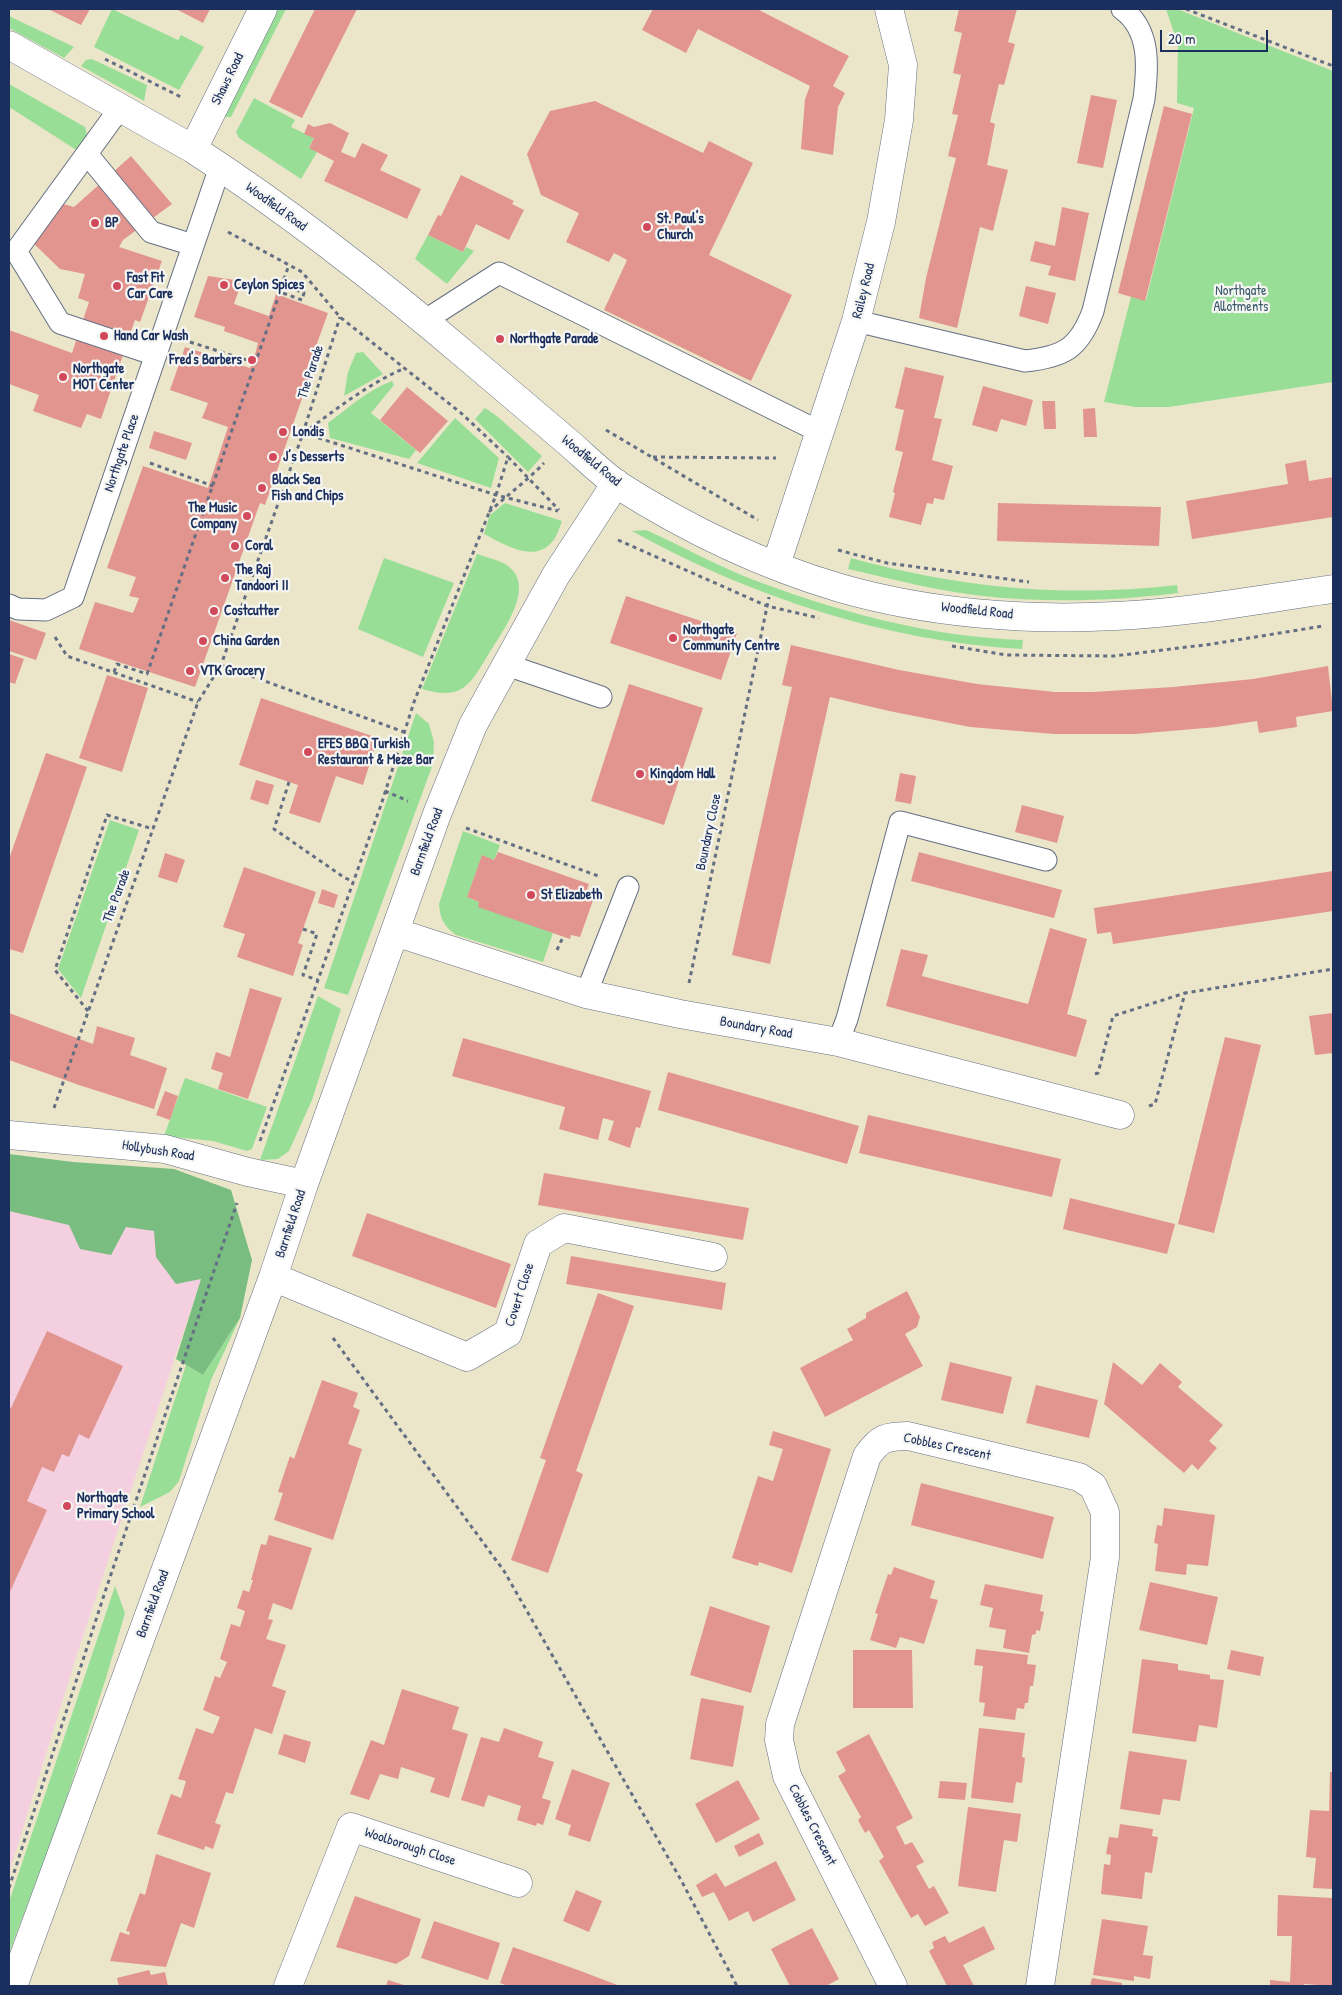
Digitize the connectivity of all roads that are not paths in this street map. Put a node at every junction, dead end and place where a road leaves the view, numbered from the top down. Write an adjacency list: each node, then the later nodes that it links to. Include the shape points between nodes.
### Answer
1 (263, 9): 6 (street, Shaws Road)
2 (887, 9): 11 (street, Railey Road, via 903,65 899,120 881,222)
3 (1122, 9): 11 (lane, via 1133,17 1142,36 1148,67 1144,99 1093,311 1077,340 1061,354 1025,361)
4 (9, 45): 5 (street, Woodfield Road)
5 (120, 108): 6 (street, Woodfield Road); 7 (lane)
6 (193, 150): 8 (street, Woodfield Road)
7 (86, 154): 9 (lane, via 151,232); 12 (lane, via 16,250 60,323)
8 (220, 167): 9 (lane, Northgate Place); 10 (street, Woodfield Road, via 335,249)
9 (193, 245): 12 (lane, Northgate Place)
10 (424, 321): 13 (lane, via 500,273); 14 (street, Woodfield Road)
11 (856, 321): 13 (street, Railey Road)
12 (156, 355): 17 (lane, Northgate Place, via 73,597 46,610)
13 (820, 432): 15 (street, Railey Road)
14 (616, 483): 15 (street, Woodfield Road, via 704,535); 18 (street, Barnfield Road, via 556,576)
15 (776, 565): 16 (street, Woodfield Road, via 841,588 921,605 1067,618 1177,611)
16 (1333, 589)
17 (9, 606)
18 (507, 665): 19 (lane); 22 (street, Barnfield Road, via 472,725)
19 (601, 697)
20 (1046, 860): 24 (lane, via 900,822)
21 (628, 887): 23 (lane)
22 (395, 932): 23 (street, Boundary Road); 27 (street, Barnfield Road)
23 (586, 994): 24 (street, Boundary Road)
24 (838, 1042): 25 (street, Boundary Road)
25 (1120, 1115)
26 (9, 1135): 27 (street, Hollybush Road, via 166,1149)
27 (304, 1184): 29 (street, Barnfield Road)
28 (712, 1257): 29 (street, Covert Close, via 564,1228 538,1244 508,1333 467,1357)
29 (273, 1277): 31 (street, Barnfield Road)
30 (518, 1883): 32 (street, Woolborough Close, via 351,1827)
31 (13, 1986)
32 (288, 1986)
33 (893, 1986): 34 (street, Cobbles Crescent, via 787,1776 778,1740 780,1724 866,1456 887,1437 908,1436 1079,1477 1093,1486 1105,1512 1105,1557)
34 (1040, 1986)

